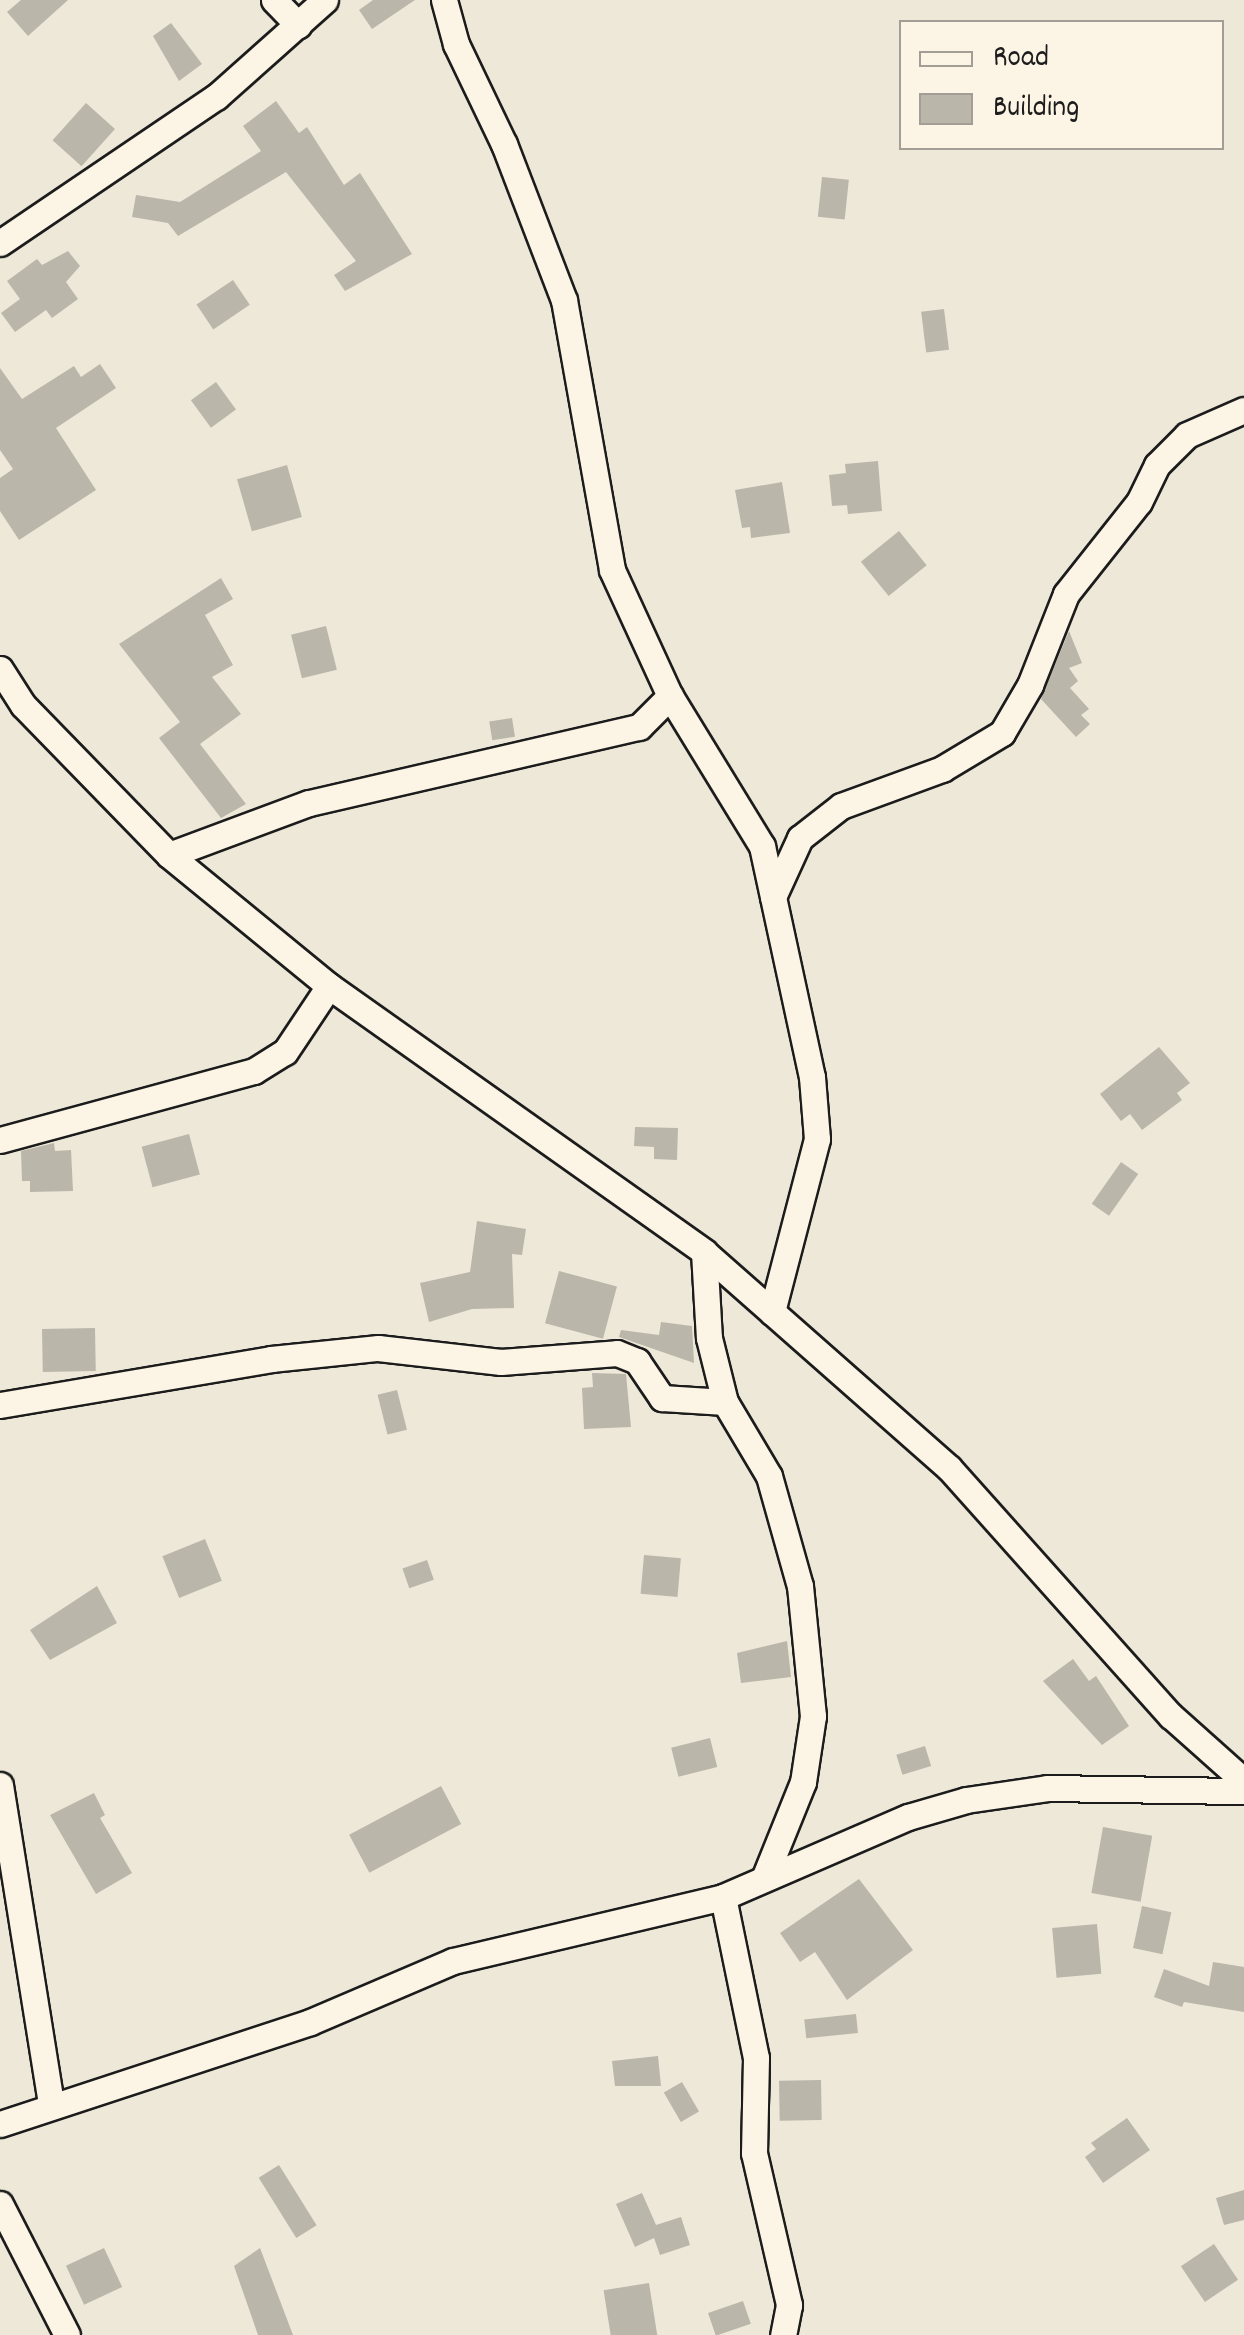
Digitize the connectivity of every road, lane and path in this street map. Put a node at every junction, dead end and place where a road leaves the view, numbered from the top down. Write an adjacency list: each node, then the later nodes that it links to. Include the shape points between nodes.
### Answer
1 (274, 0): 4 (street)
2 (325, 0): 4 (street)
3 (444, 0): 8 (street, via 456,44 504,144 564,300 608,558)
4 (298, 26): 5 (street, via 216,97)
5 (0, 243)
6 (1244, 410): 10 (street, via 1187,435 1157,464 1139,502 1066,594 1030,685 1002,733 942,769 841,806 800,838)
7 (0, 669): 9 (street, via 23,705)
8 (670, 696): 9 (street, via 639,727 309,804); 10 (street, via 751,824)
9 (169, 855): 11 (street)
10 (773, 897): 14 (street, via 812,1077 817,1138)
11 (329, 986): 12 (street, via 285,1052 254,1071); 13 (street)
12 (0, 1140)
13 (704, 1252): 14 (street); 15 (street, via 709,1338)
14 (772, 1312): 17 (street, via 949,1468 1171,1716)
15 (725, 1402): 16 (street, via 662,1398 637,1361 616,1354 501,1362 378,1348); 20 (street, via 777,1499 800,1586 812,1716 802,1782)
16 (0, 1404)
17 (1244, 1780)
18 (0, 1785): 22 (street)
19 (1244, 1791): 20 (street, via 1004,1791 908,1817)
20 (765, 1876): 21 (street)
21 (723, 1896): 22 (street, via 453,1960 310,2022); 25 (street, via 756,2058 756,2164 785,2284)
22 (51, 2105): 23 (street)
23 (0, 2124)
24 (0, 2204): 26 (street)
25 (786, 2332)
26 (67, 2335)

